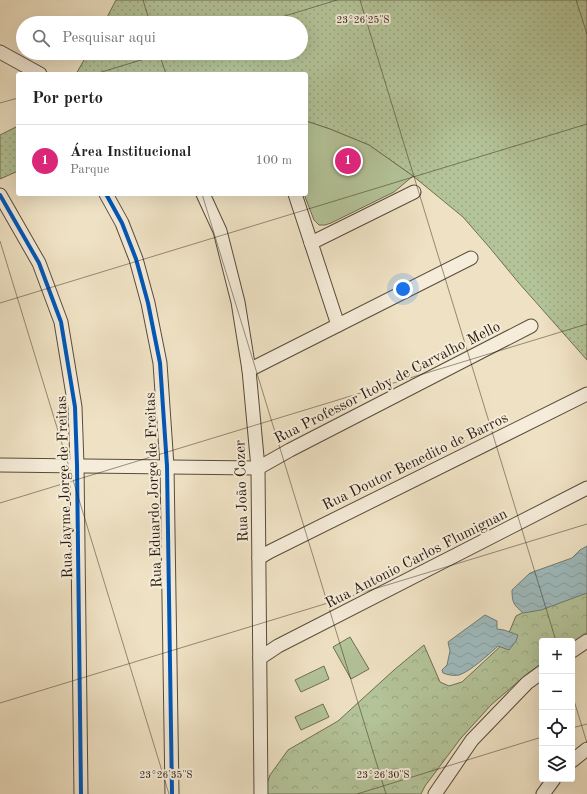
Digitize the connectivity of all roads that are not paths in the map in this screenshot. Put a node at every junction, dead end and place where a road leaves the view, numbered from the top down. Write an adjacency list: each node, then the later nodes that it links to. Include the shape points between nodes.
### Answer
1 (0, 52): 2 (street)
2 (36, 72)
3 (414, 192): 8 (street)
4 (0, 195): 15 (street, Rua Jayme Jorge de Freitas, via 39,263 61,322 76,407)
5 (107, 196): 16 (street, Rua Eduardo Jorge de Freitas, via 122,223 136,259 148,303 160,363)
6 (204, 196): 12 (street, Rua João Cozer, via 220,231 236,295)
7 (296, 196): 8 (street)
8 (311, 243): 10 (street)
9 (471, 258): 10 (street)
10 (338, 325): 12 (street)
11 (531, 326): 17 (street, Rua Professor Itoby de Carvalho Mello)
12 (249, 370): 17 (street, Rua João Cozer)
13 (587, 394): 19 (street, Rua Doutor Benedito de Barros)
14 (0, 465): 15 (street)
15 (77, 465): 16 (street); 27 (street, Rua Jayme Jorge de Freitas)
16 (167, 466): 17 (street); 28 (street, Rua Eduardo Jorge de Freitas)
17 (258, 468): 19 (street, Rua João Cozer)
18 (587, 488): 22 (street, Rua Antonio Carlos Flumignan, via 278,646)
19 (259, 558): 22 (street, Rua João Cozer)
20 (587, 641): 21 (street)
21 (575, 649)
22 (260, 658): 29 (street, Rua João Cozer)
23 (539, 674): 30 (street, via 527,683 472,740)
24 (587, 749): 25 (street)
25 (575, 759)
26 (552, 782): 31 (street)
27 (81, 794)
28 (172, 794)
29 (261, 794)
30 (435, 794)
31 (542, 794)

